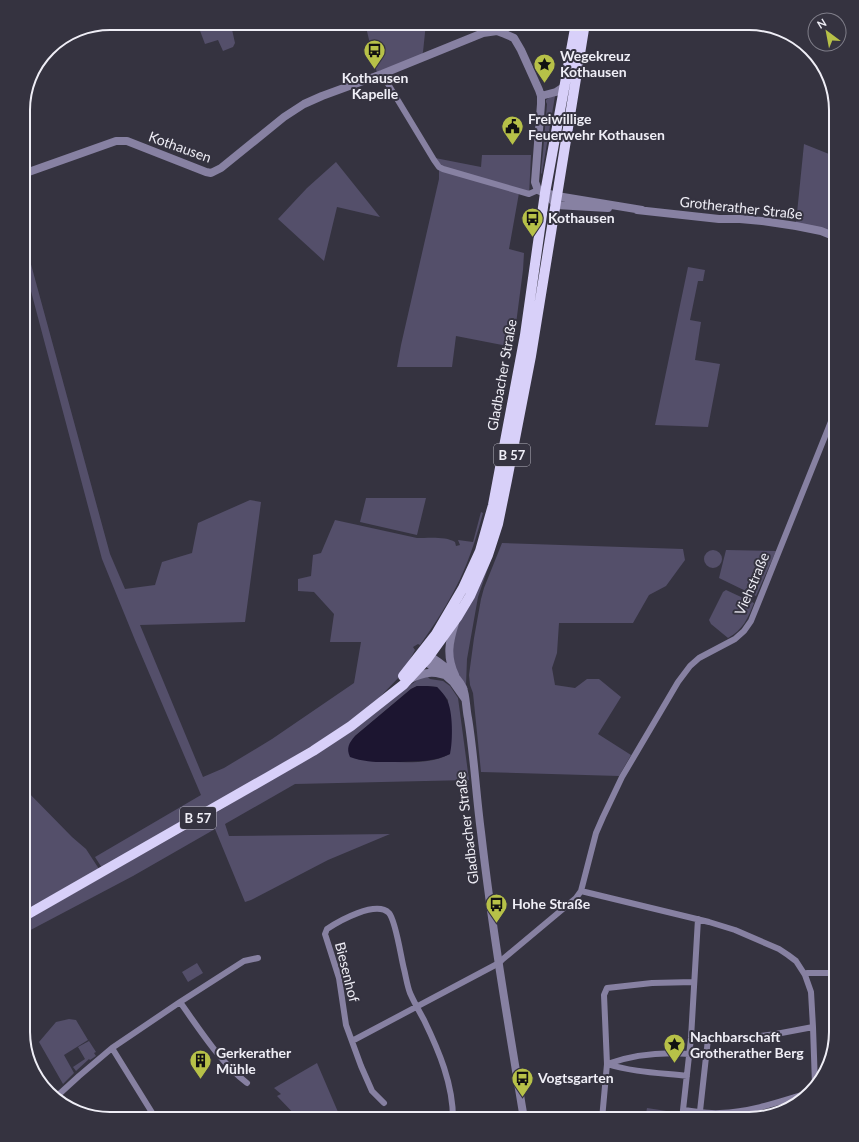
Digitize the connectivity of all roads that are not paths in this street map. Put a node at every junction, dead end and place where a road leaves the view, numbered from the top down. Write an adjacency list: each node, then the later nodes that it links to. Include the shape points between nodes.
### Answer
1 (575, 30): 4 (main road, Gladbacher Straße / B 57)
2 (584, 30): 8 (main road, Gladbacher Straße / B 57)
3 (382, 74): 5 (street, Kothausen, via 483,32 497,31 514,38); 6 (street, Kothausen, via 304,104 211,173 127,141 116,141); 7 (street, via 439,167 529,194)
4 (565, 86): 5 (street, via 556,92); 7 (main road, Gladbacher Straße / B 57)
5 (541, 96): 7 (street, Kothausen, via 535,182)
6 (30, 171)
7 (542, 192): 8 (street, Grotherather Straße); 12 (main road, Gladbacher Straße / B 57, via 525,335 494,505 480,551)
8 (557, 200): 9 (street, Grotherather Straße, via 762,221); 11 (main road, Gladbacher Straße / B 57, via 531,356 498,524 488,555)
9 (829, 234)
10 (829, 426): 18 (street, Viehstraße, via 751,621 735,639 699,658 678,682 622,777 596,833)
11 (458, 616): 12 (main road, B 57); 15 (street, Gladbacher Straße, via 449,654)
12 (426, 656): 13 (street, Gladbacher Straße); 14 (main road, B 57); 15 (street, via 441,664); 17 (main road, B 57)
13 (441, 674): 14 (street, via 421,674); 16 (street, Gladbacher Straße, via 453,682)
14 (408, 680): 17 (main road, B 57)
15 (457, 680): 16 (street, Gladbacher Straße, via 464,690)
16 (465, 699): 22 (street, Gladbacher Straße)
17 (369, 713): 19 (main road, B 57, via 313,751)
18 (581, 891): 20 (street); 22 (street)
19 (30, 913)
20 (698, 919): 24 (street, via 735,930 779,949 796,962); 25 (street)
21 (258, 958): 26 (street, via 244,961)
22 (499, 963): 27 (street); 45 (street, Gladbacher Straße)
23 (829, 973): 24 (street)
24 (805, 975): 28 (street, via 811,992)
25 (694, 982): 29 (street); 34 (street, via 607,988 604,995)
26 (180, 1002): 32 (street); 37 (street, via 225,1062)
27 (417, 1006): 31 (street); 31 (street, Biesenhof, via 410,994 397,935 389,914 380,909 371,909 339,921 327,929 325,934 339,978 346,1025); 44 (street, via 448,1079)
28 (813, 1027): 30 (street, via 739,1039); 36 (street)
29 (691, 1038): 30 (street); 33 (street)
30 (708, 1039): 42 (street)
31 (352, 1040): 40 (street, via 372,1092)
32 (112, 1048): 38 (street); 43 (street)
33 (689, 1054): 34 (street, via 648,1055); 35 (street)
34 (607, 1064): 35 (street, via 617,1068); 46 (street)
35 (687, 1076): 41 (street)
36 (815, 1078)
37 (247, 1083)
38 (59, 1094)
39 (795, 1097): 48 (street, via 765,1107)
40 (384, 1103)
41 (683, 1110): 42 (street)
42 (700, 1111): 47 (street)
43 (152, 1112)
44 (453, 1112)
45 (523, 1112)
46 (603, 1112)
47 (710, 1112)
48 (727, 1112)

